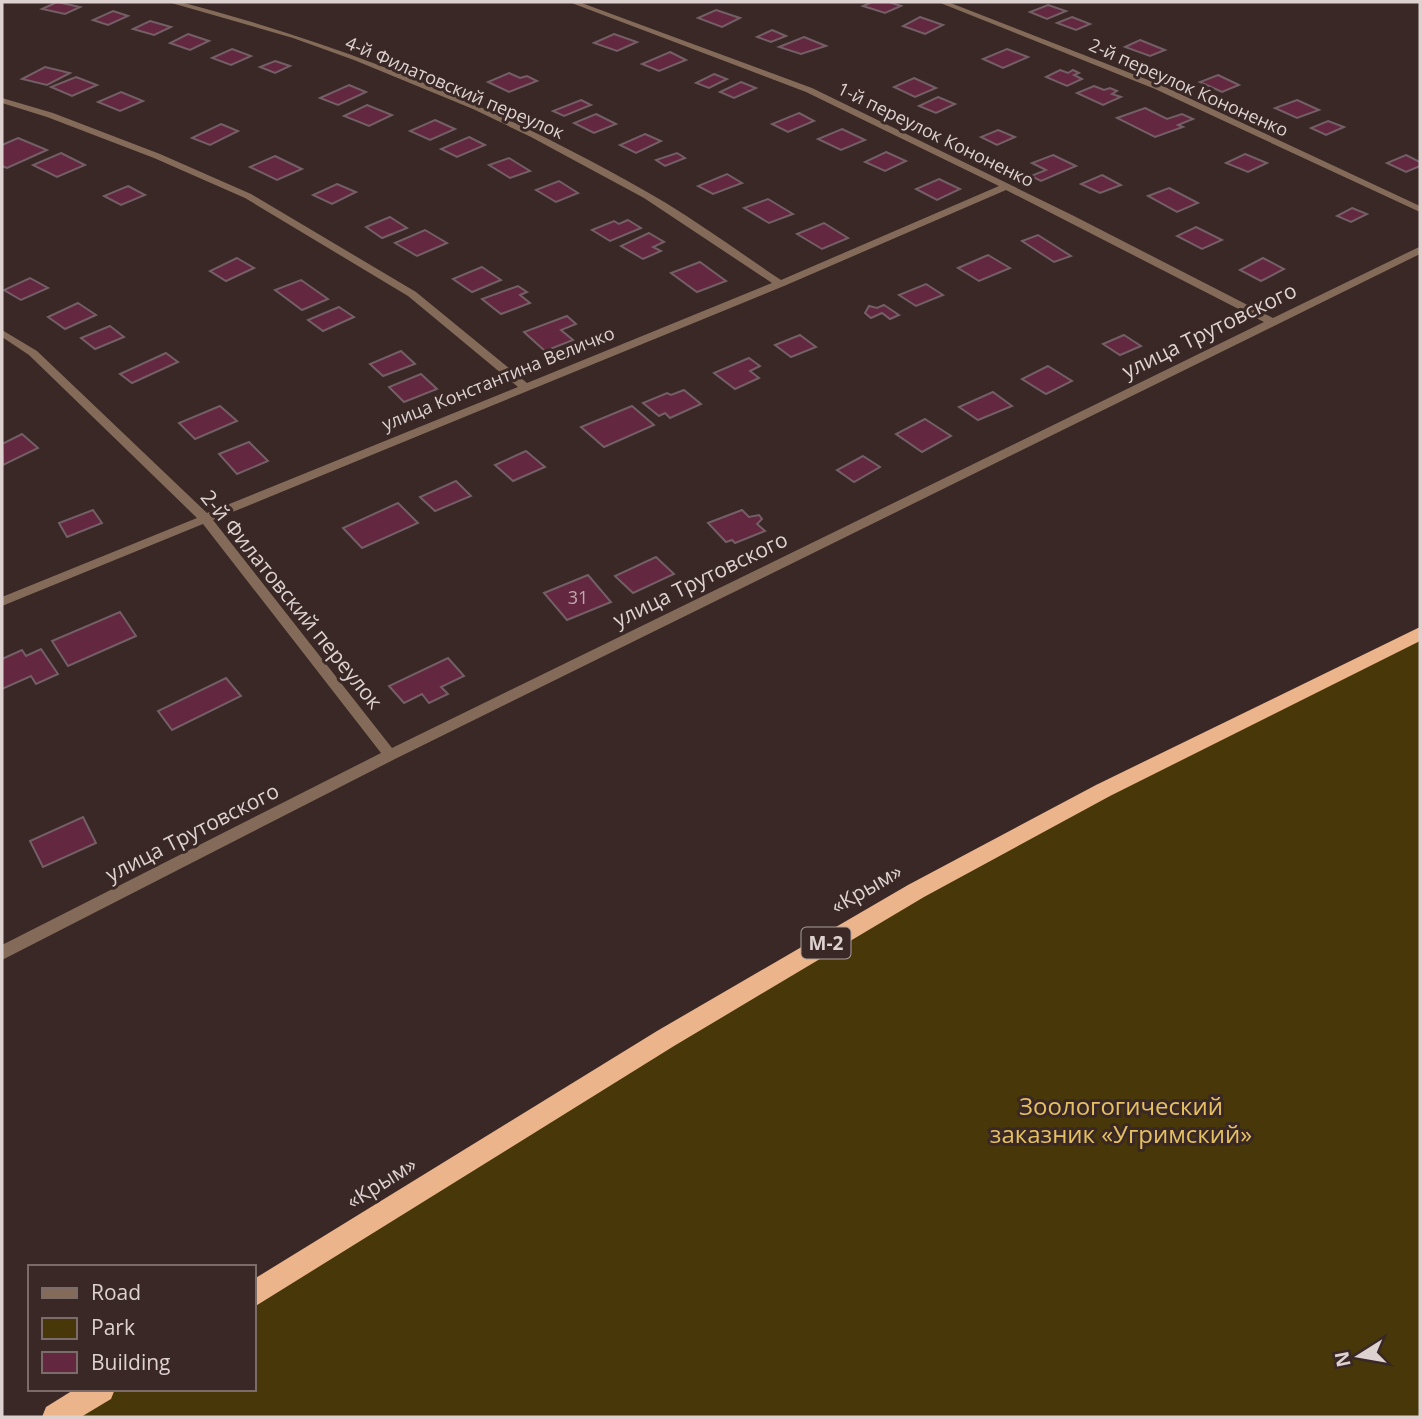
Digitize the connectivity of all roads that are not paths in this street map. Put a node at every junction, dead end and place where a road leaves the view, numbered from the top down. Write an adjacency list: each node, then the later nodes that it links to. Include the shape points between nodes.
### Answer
1 (172, 2): 8 (street, 4-й Филатовский переулок, via 226,15 368,63 534,134 649,197)
2 (573, 2): 5 (street, 1-й переулок Кононенко, via 809,90)
3 (943, 2): 6 (street, 2-й переулок Кононенко, via 1158,87)
4 (2, 100): 11 (street, via 157,156 248,196 412,294)
5 (1007, 187): 8 (street, улица Константина Величко); 9 (street, 1-й переулок Кононенко)
6 (1420, 209)
7 (1420, 250): 9 (street, улица Трутовского)
8 (780, 284): 11 (street, улица Константина Величко)
9 (1272, 322): 15 (street, улица Трутовского)
10 (2, 332): 12 (street, 2-й Филатовский переулок, via 33,353)
11 (524, 386): 12 (street, улица Константина Величко)
12 (205, 518): 13 (street, улица Константина Величко); 15 (street, 2-й Филатовский переулок)
13 (2, 602)
14 (1420, 633): 17 (highway, «Крым» / М-2, via 1171,755 918,890 657,1042)
15 (390, 755): 16 (street, улица Трутовского)
16 (2, 953)
17 (256, 1293)
18 (98, 1391): 19 (highway)
19 (56, 1417)

